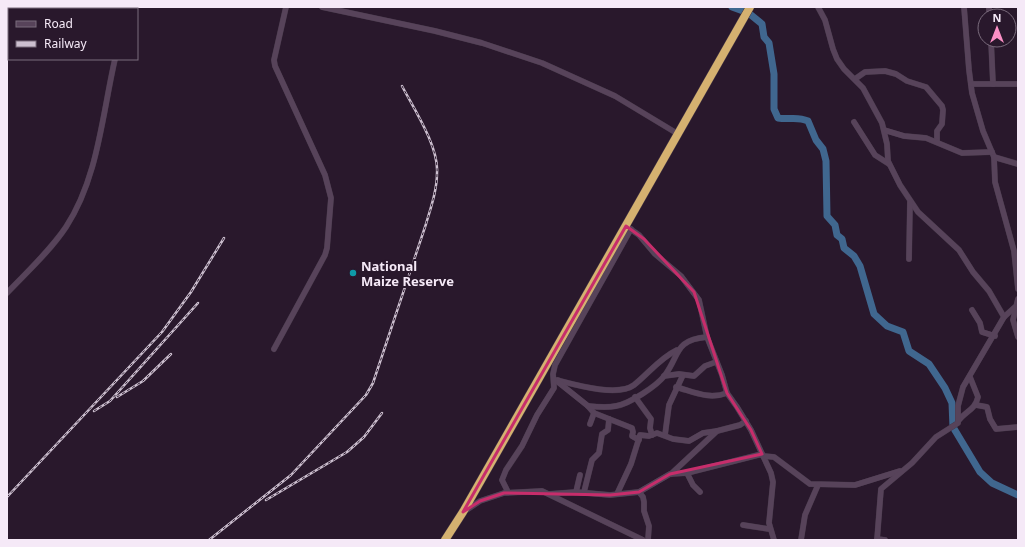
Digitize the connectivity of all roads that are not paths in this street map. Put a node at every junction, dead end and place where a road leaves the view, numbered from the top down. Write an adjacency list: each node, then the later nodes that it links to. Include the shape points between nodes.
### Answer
1 (286, 7): 31 (street, via 275,66 325,175 331,198 325,255)
2 (322, 7): 14 (street, via 435,31 534,60 615,96)
3 (750, 7): 14 (highway)
4 (818, 7): 8 (street, via 828,28 834,54)
5 (964, 7): 9 (street)
6 (992, 48): 10 (street)
7 (115, 60): 23 (street, via 93,168 85,192 59,236)
8 (855, 79): 13 (street, via 866,93); 15 (street, via 865,72 885,71 896,74 907,82 926,86 943,110 942,124 937,131)
9 (971, 84): 10 (street); 16 (street, via 976,110)
10 (994, 84): 11 (street)
11 (1018, 84)
12 (854, 122): 17 (street, via 875,155)
13 (884, 130): 15 (street); 17 (street)
14 (678, 134): 20 (highway)
15 (937, 142): 16 (street, via 962,153)
16 (993, 154): 18 (street); 22 (street, via 995,182 1014,251)
17 (889, 164): 19 (street)
18 (1018, 164)
19 (910, 201): 21 (street); 27 (street, via 918,212 959,250 989,291)
20 (628, 228): 29 (street, via 640,235 655,254 681,276 694,292 701,308); 34 (highway); 35 (street, via 555,365)
21 (910, 259)
22 (1018, 288)
23 (7, 293)
24 (1018, 299): 25 (street)
25 (1017, 307): 27 (street); 30 (street, via 1013,320)
26 (972, 310): 28 (street, via 980,322 982,332)
27 (1004, 317): 28 (street)
28 (994, 336): 38 (street)
29 (707, 337): 32 (street, via 689,340); 33 (street)
30 (1018, 337)
31 (274, 349)
32 (677, 350): 37 (street); 39 (street, via 667,355 634,385 621,391)
33 (716, 362): 36 (street, via 705,366 694,376); 41 (street)
34 (548, 364): 35 (street); 68 (highway)
35 (553, 374): 39 (street); 61 (street, via 554,388 502,480)
36 (682, 375): 37 (street); 40 (street)
37 (664, 376): 42 (street)
38 (970, 377): 43 (street, via 978,397); 47 (street, via 959,399)
39 (557, 380): 44 (street)
40 (676, 387): 41 (street, via 709,397 717,398); 53 (street, via 669,405)
41 (727, 394): 48 (street)
42 (635, 397): 44 (street, via 617,406); 52 (street, via 651,419)
43 (976, 405): 47 (street); 50 (street, via 987,407 996,429)
44 (588, 406): 45 (street)
45 (594, 414): 46 (street); 49 (street)
46 (609, 419): 54 (street, via 632,428 632,436); 63 (street, via 608,430 602,434 599,453 592,460)
47 (959, 420): 56 (street, via 936,437)
48 (746, 421): 51 (street, via 740,425); 55 (street)
49 (590, 424)
50 (1018, 427)
51 (717, 430): 53 (street, via 703,433 689,441); 58 (street)
52 (652, 435): 53 (street); 54 (street, via 640,435)
53 (665, 435)
54 (639, 440): 67 (street)
55 (763, 455): 57 (street); 60 (street, via 774,457 806,483); 70 (street, via 773,482)
56 (902, 471): 60 (street, via 855,485); 71 (street, via 882,489)
57 (687, 473): 58 (street); 65 (street)
58 (670, 474): 64 (street)
59 (580, 475): 62 (street)
60 (818, 485): 76 (street, via 805,515)
61 (508, 492): 66 (street, via 530,491); 68 (street, via 480,501)
62 (576, 492): 63 (street); 66 (street)
63 (584, 492): 67 (street)
64 (639, 492): 67 (street); 74 (street, via 643,497 649,526)
65 (700, 492)
66 (549, 494): 73 (street)
67 (617, 494)
68 (463, 512): 72 (highway)
69 (743, 525): 70 (street)
70 (769, 529): 75 (street)
71 (877, 539): 77 (street)
72 (445, 540)
73 (643, 540)
74 (648, 540)
75 (774, 540)
76 (801, 540)
77 (884, 540)

